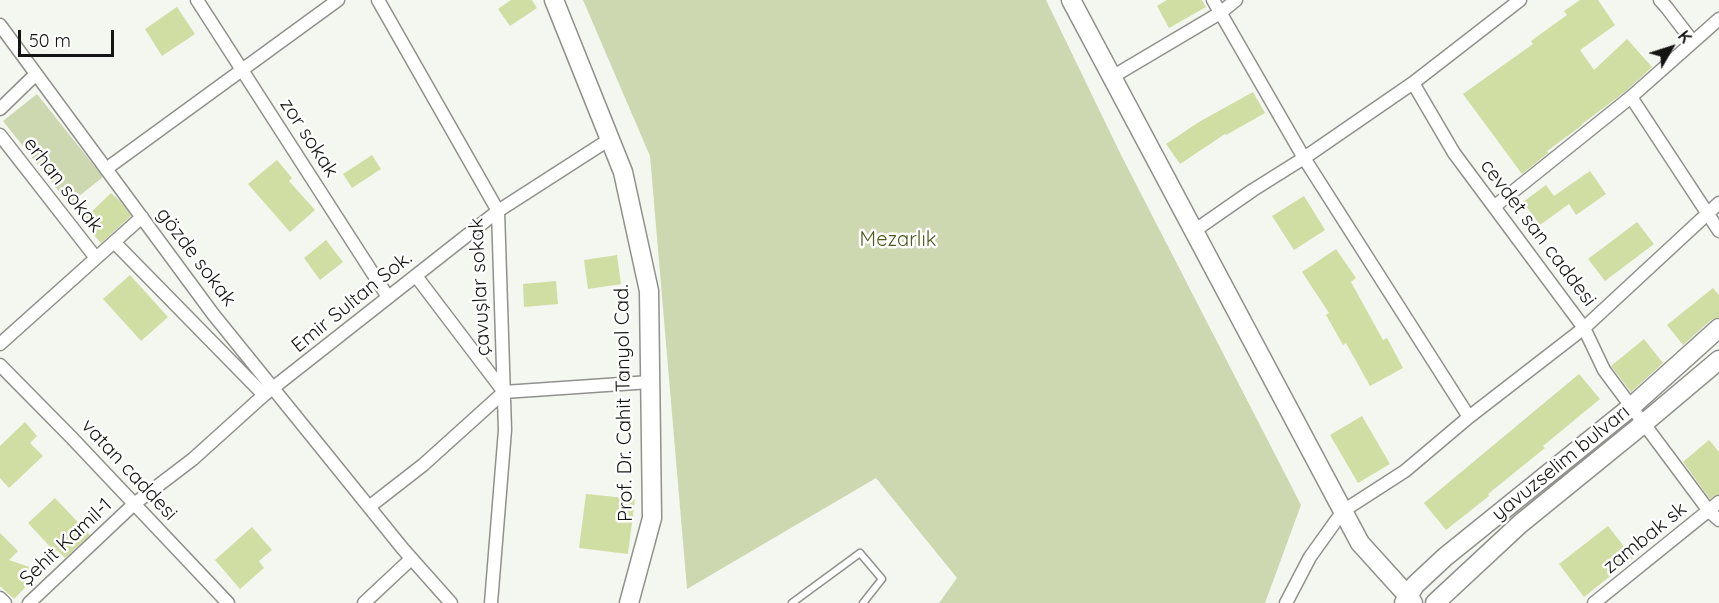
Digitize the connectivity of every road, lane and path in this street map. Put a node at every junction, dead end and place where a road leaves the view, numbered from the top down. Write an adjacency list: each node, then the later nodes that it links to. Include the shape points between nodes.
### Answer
1 (197, 0): 14 (street, zor sokak)
2 (338, 0): 14 (street)
3 (378, 0): 26 (street, çavuşlar sokak)
4 (554, 0): 21 (street, Prof. Dr. Cahit Tanyol Cad.)
5 (1071, 0): 16 (street)
6 (1213, 0): 10 (street)
7 (1236, 0): 10 (street)
8 (1520, 0): 17 (street)
9 (1659, 0): 13 (street)
10 (1220, 13): 16 (street); 22 (street)
11 (1719, 19): 13 (street)
12 (0, 25): 15 (street, gözde sokak)
13 (1693, 42): 18 (street)
14 (241, 69): 23 (street); 34 (street, zor sokak)
15 (36, 74): 19 (street); 23 (street, gözde sokak)
16 (1112, 76): 29 (street)
17 (1413, 83): 22 (street); 25 (street, cevdet san caddesi, via 1454,153)
18 (1631, 97): 25 (street); 27 (street)
19 (0, 109)
20 (0, 135): 32 (street, erhan sokak)
21 (610, 139): 26 (street, Emir Sultan Sok.); 40 (street, Prof. Dr. Cahit Tanyol Cad., via 623,172 649,291)
22 (1304, 158): 29 (street); 44 (street)
23 (106, 169): 28 (street, gözde sokak)
24 (1719, 203): 27 (street)
25 (1495, 206): 35 (street, cevdet san caddesi)
26 (498, 211): 33 (street, Emir Sultan Sok.); 42 (street, çavuşlar sokak)
27 (1708, 214): 30 (street); 35 (street)
28 (142, 217): 31 (street); 41 (street, gözde sokak)
29 (1194, 231): 49 (street)
30 (1719, 231)
31 (114, 242): 32 (street); 41 (street, gözde sokak)
32 (96, 258): 37 (street)
33 (416, 276): 34 (street, Emir Sultan Sok.); 42 (street)
34 (388, 297): 41 (street, Emir Sultan Sok.)
35 (1584, 327): 43 (street, cevdet san caddesi, via 1604,370); 44 (street)
36 (1719, 328): 43 (street)
37 (0, 344)
38 (1719, 360): 45 (street, yavuzselim bulvarı)
39 (0, 365): 46 (street, vatan caddesi)
40 (650, 382): 42 (street); 60 (street, Prof. Dr. Cahit Tanyol Cad., via 652,518)
41 (269, 392): 46 (street, Emir Sultan Sok.); 47 (street, gözde sokak)
42 (504, 392): 47 (street, via 423,465); 59 (street, çavuşlar sokak, via 505,430)
43 (1631, 407): 45 (street, cevdet san caddesi); 53 (street, via 1445,557 1415,585)
44 (1469, 417): 49 (street, via 1405,471)
45 (1643, 424): 48 (street, cevdet san caddesi); 64 (street, yavuzselim bulvarı, via 1520,524)
46 (132, 507): 55 (street, Şehit Kamil-1); 56 (street, vatan caddesi)
47 (369, 507): 51 (street, gözde sokak)
48 (1714, 507): 50 (street, cevdet san caddesi); 65 (street, zambak sk)
49 (1343, 511): 53 (street, via 1360,543); 63 (street, via 1310,557)
50 (1719, 520)
51 (411, 559): 57 (street); 58 (street, gözde sokak)
52 (0, 598): 54 (street)
53 (1409, 601)
54 (5, 603)
55 (29, 603)
56 (228, 603)
57 (364, 603)
58 (451, 603)
59 (491, 603)
60 (629, 603)
61 (792, 603): 62 (lane, via 860,553 882,579)
62 (863, 603)
63 (1286, 603)
64 (1435, 603)
65 (1594, 603)

